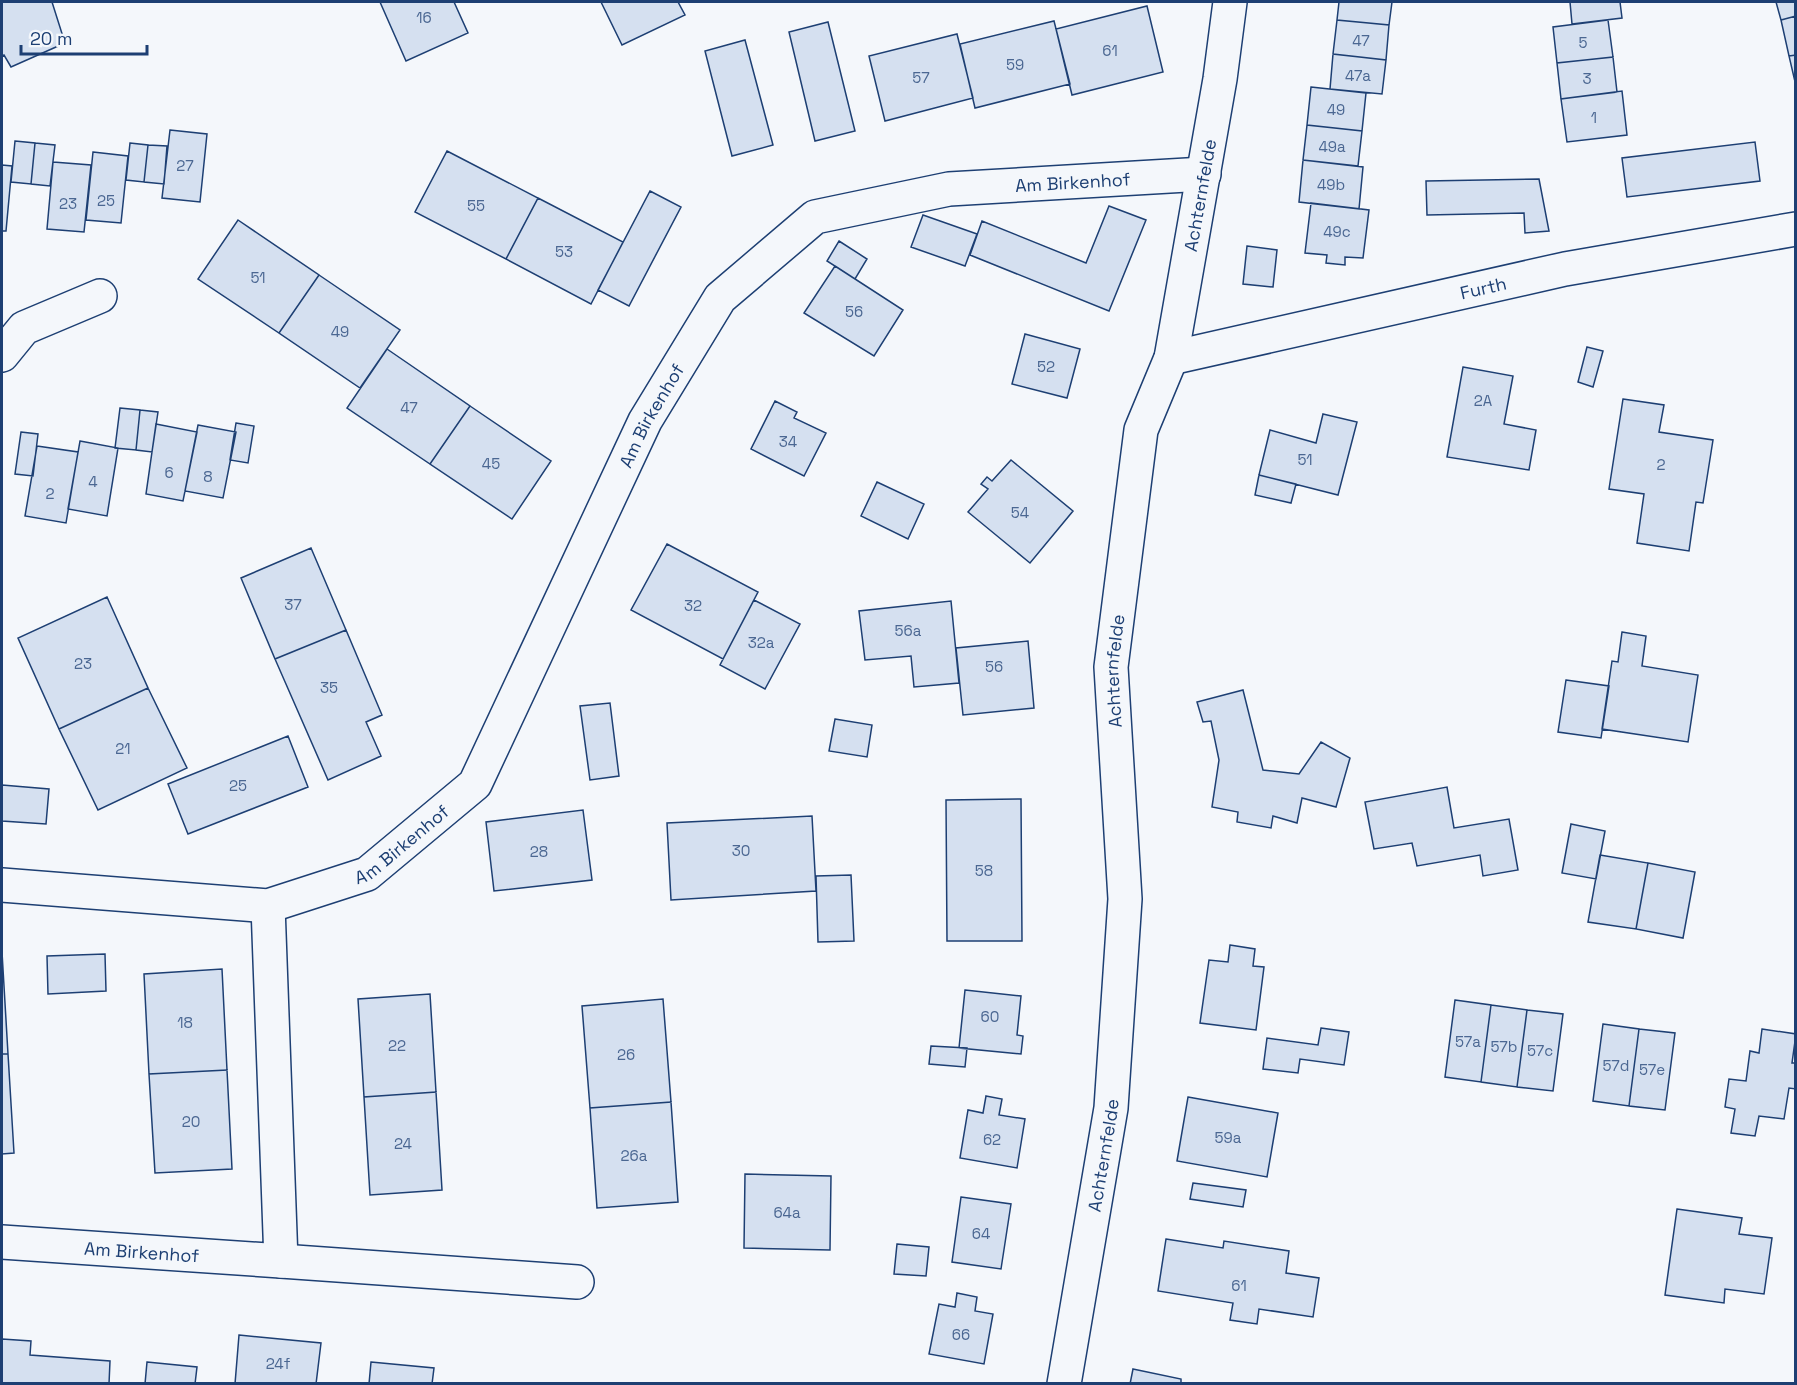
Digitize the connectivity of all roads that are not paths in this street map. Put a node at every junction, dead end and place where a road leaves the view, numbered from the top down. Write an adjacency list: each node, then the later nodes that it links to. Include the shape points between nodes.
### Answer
1 (1230, 2): 2 (street, Achternfelde)
2 (1204, 174): 6 (street, Achternfelde); 8 (street, Am Birkenhof, via 949,189 815,217 720,298 645,422 475,784 367,874)
3 (1796, 228): 6 (street, Furth, via 1565,269)
4 (100, 296): 5 (street, via 24,328)
5 (2, 355)
6 (1171, 358): 12 (street, Achternfelde, via 1141,430 1111,668 1125,899 1111,1108)
7 (2, 885): 8 (street, Am Birkenhof)
8 (268, 906): 10 (street)
9 (2, 1242): 10 (street, Am Birkenhof)
10 (281, 1261): 11 (street, Am Birkenhof)
11 (577, 1282)
12 (1064, 1383)

